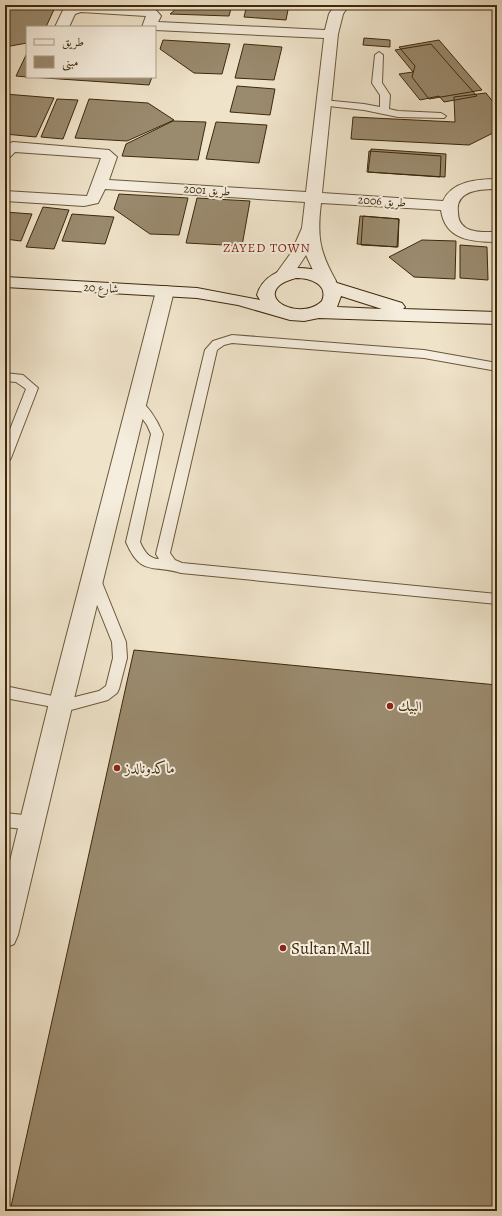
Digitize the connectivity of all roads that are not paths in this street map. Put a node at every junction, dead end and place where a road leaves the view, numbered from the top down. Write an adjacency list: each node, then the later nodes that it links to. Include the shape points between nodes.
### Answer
1 (342, 5): 5 (street, via 336,14)
2 (62, 26): 3 (street, via 69,11 81,8 150,12 154,16)
3 (149, 26)
4 (156, 27): 5 (street)
5 (331, 34): 7 (street)
6 (379, 56): 8 (lane, via 376,81 385,96)
7 (323, 103): 8 (lane); 14 (street)
8 (384, 112): 9 (lane)
9 (441, 116)
10 (5, 154): 11 (street, via 6,150 13,147 104,154 109,157)
11 (100, 184): 13 (street, via 94,198 88,201); 14 (street, طريق 2001)
12 (497, 184): 15 (street, via 468,187 451,198)
13 (5, 196)
14 (314, 197): 15 (street, طريق 2006); 16 (street)
15 (449, 206): 17 (street, via 452,224 460,231)
16 (310, 227): 18 (street, via 302,252); 20 (street, via 313,251)
17 (497, 237)
18 (280, 277): 20 (street, via 307,273 318,276); 22 (street, شارع 20, via 224,291); 23 (street, via 269,284 266,291 266,298)
19 (5, 282): 21 (street, شارع 20)
20 (329, 284): 24 (street, via 334,294 333,301); 25 (street, via 361,297)
21 (165, 291): 22 (street, شارع 20); 29 (street)
22 (197, 293): 23 (street, شارع 20)
23 (278, 310): 24 (street, via 298,315)
24 (319, 312): 25 (street)
25 (426, 315): 26 (street)
26 (497, 318)
27 (497, 367): 31 (lane, via 403,352 232,339 217,343 211,350 164,548 163,554)
28 (5, 377): 30 (lane, via 19,378 32,388)
29 (137, 403): 31 (lane, via 153,424 156,434 133,542 137,552 146,561); 32 (street)
30 (5, 458)
31 (170, 564): 33 (lane, via 181,568)
32 (94, 580): 35 (street); 35 (lane, via 119,642 120,658 112,689 103,696)
33 (497, 599)
34 (5, 692): 35 (lane)
35 (61, 705): 37 (street)
36 (5, 820): 37 (lane)
37 (33, 823): 38 (street)
38 (5, 935)

